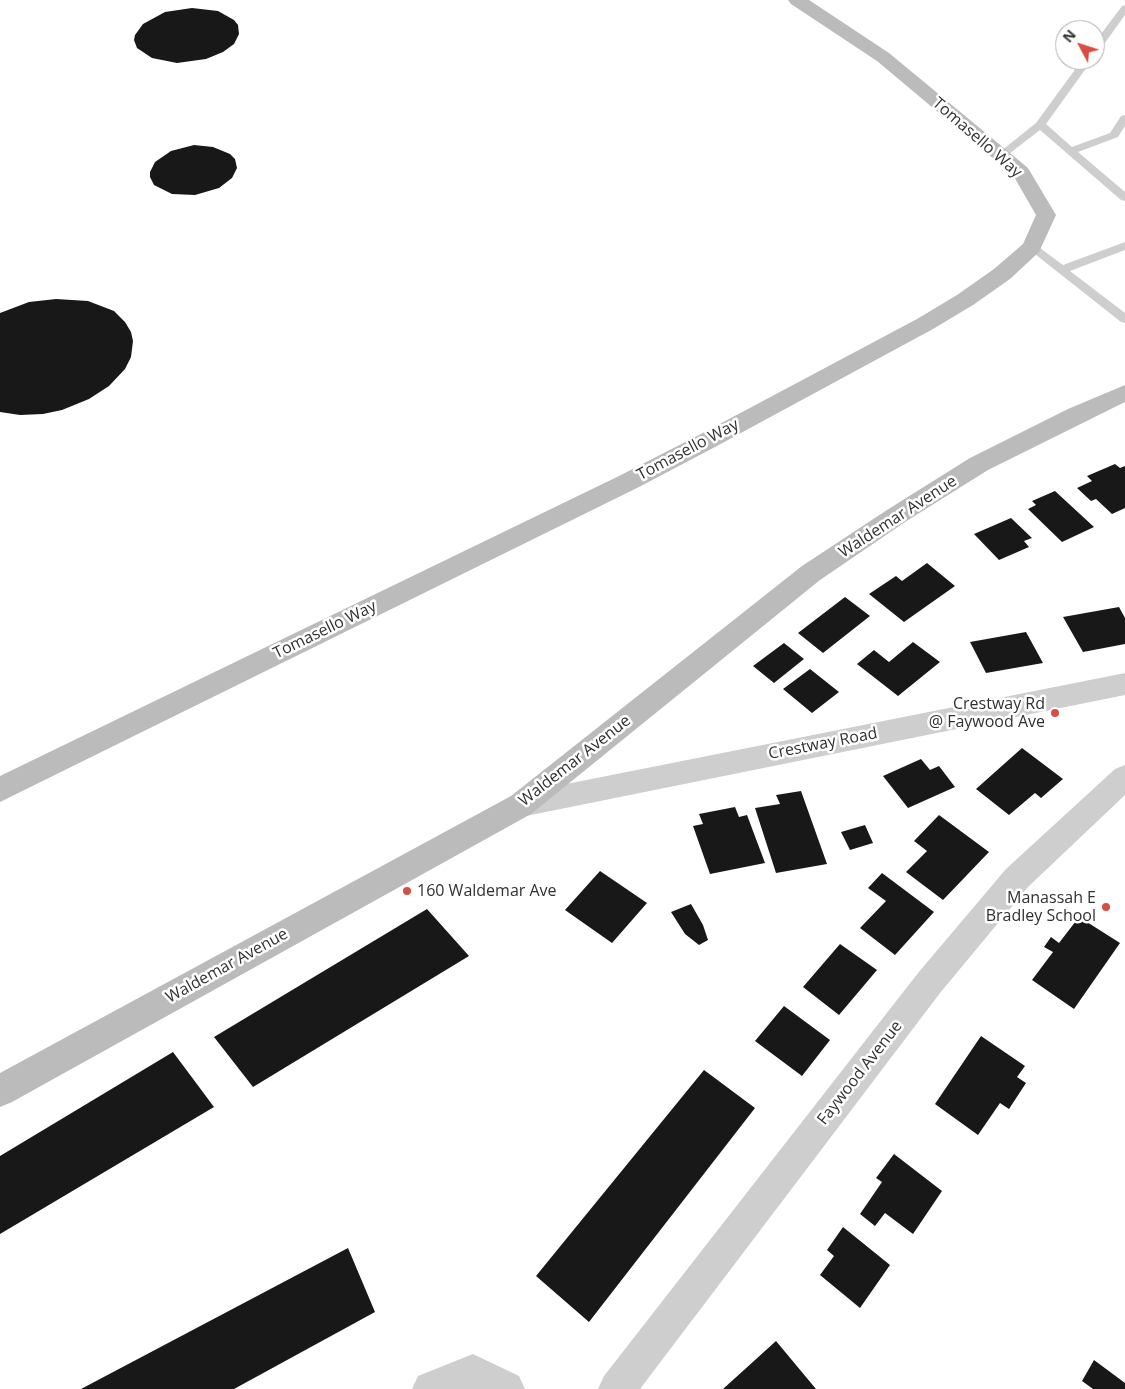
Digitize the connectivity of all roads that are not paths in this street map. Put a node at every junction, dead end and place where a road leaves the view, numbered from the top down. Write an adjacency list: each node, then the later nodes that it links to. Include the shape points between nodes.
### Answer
1 (798, 0): 8 (street, Tomasello Way, via 883,57)
2 (1125, 8): 3 (lane)
3 (1105, 35)
4 (1080, 70): 6 (lane)
5 (1125, 118): 7 (lane, via 1114,135)
6 (1040, 124): 7 (lane); 8 (lane)
7 (1070, 151): 9 (lane)
8 (1001, 156): 11 (street, Tomasello Way, via 1021,172 1046,215)
9 (1125, 198)
10 (1125, 246): 12 (lane)
11 (1032, 247): 12 (lane); 17 (street, Tomasello Way, via 1002,274 957,305 784,400 619,486)
12 (1061, 270): 13 (lane)
13 (1125, 319)
14 (1125, 393): 18 (street, Waldemar Avenue, via 1076,414 979,464 811,573)
15 (1125, 684): 18 (street, Crestway Road)
16 (1125, 777): 22 (street, Faywood Avenue, via 1017,878 929,983)
17 (0, 790)
18 (521, 805): 19 (street, Waldemar Avenue)
19 (0, 1091)
20 (432, 1389): 21 (street, via 472,1373)
21 (506, 1389)
22 (617, 1389)

